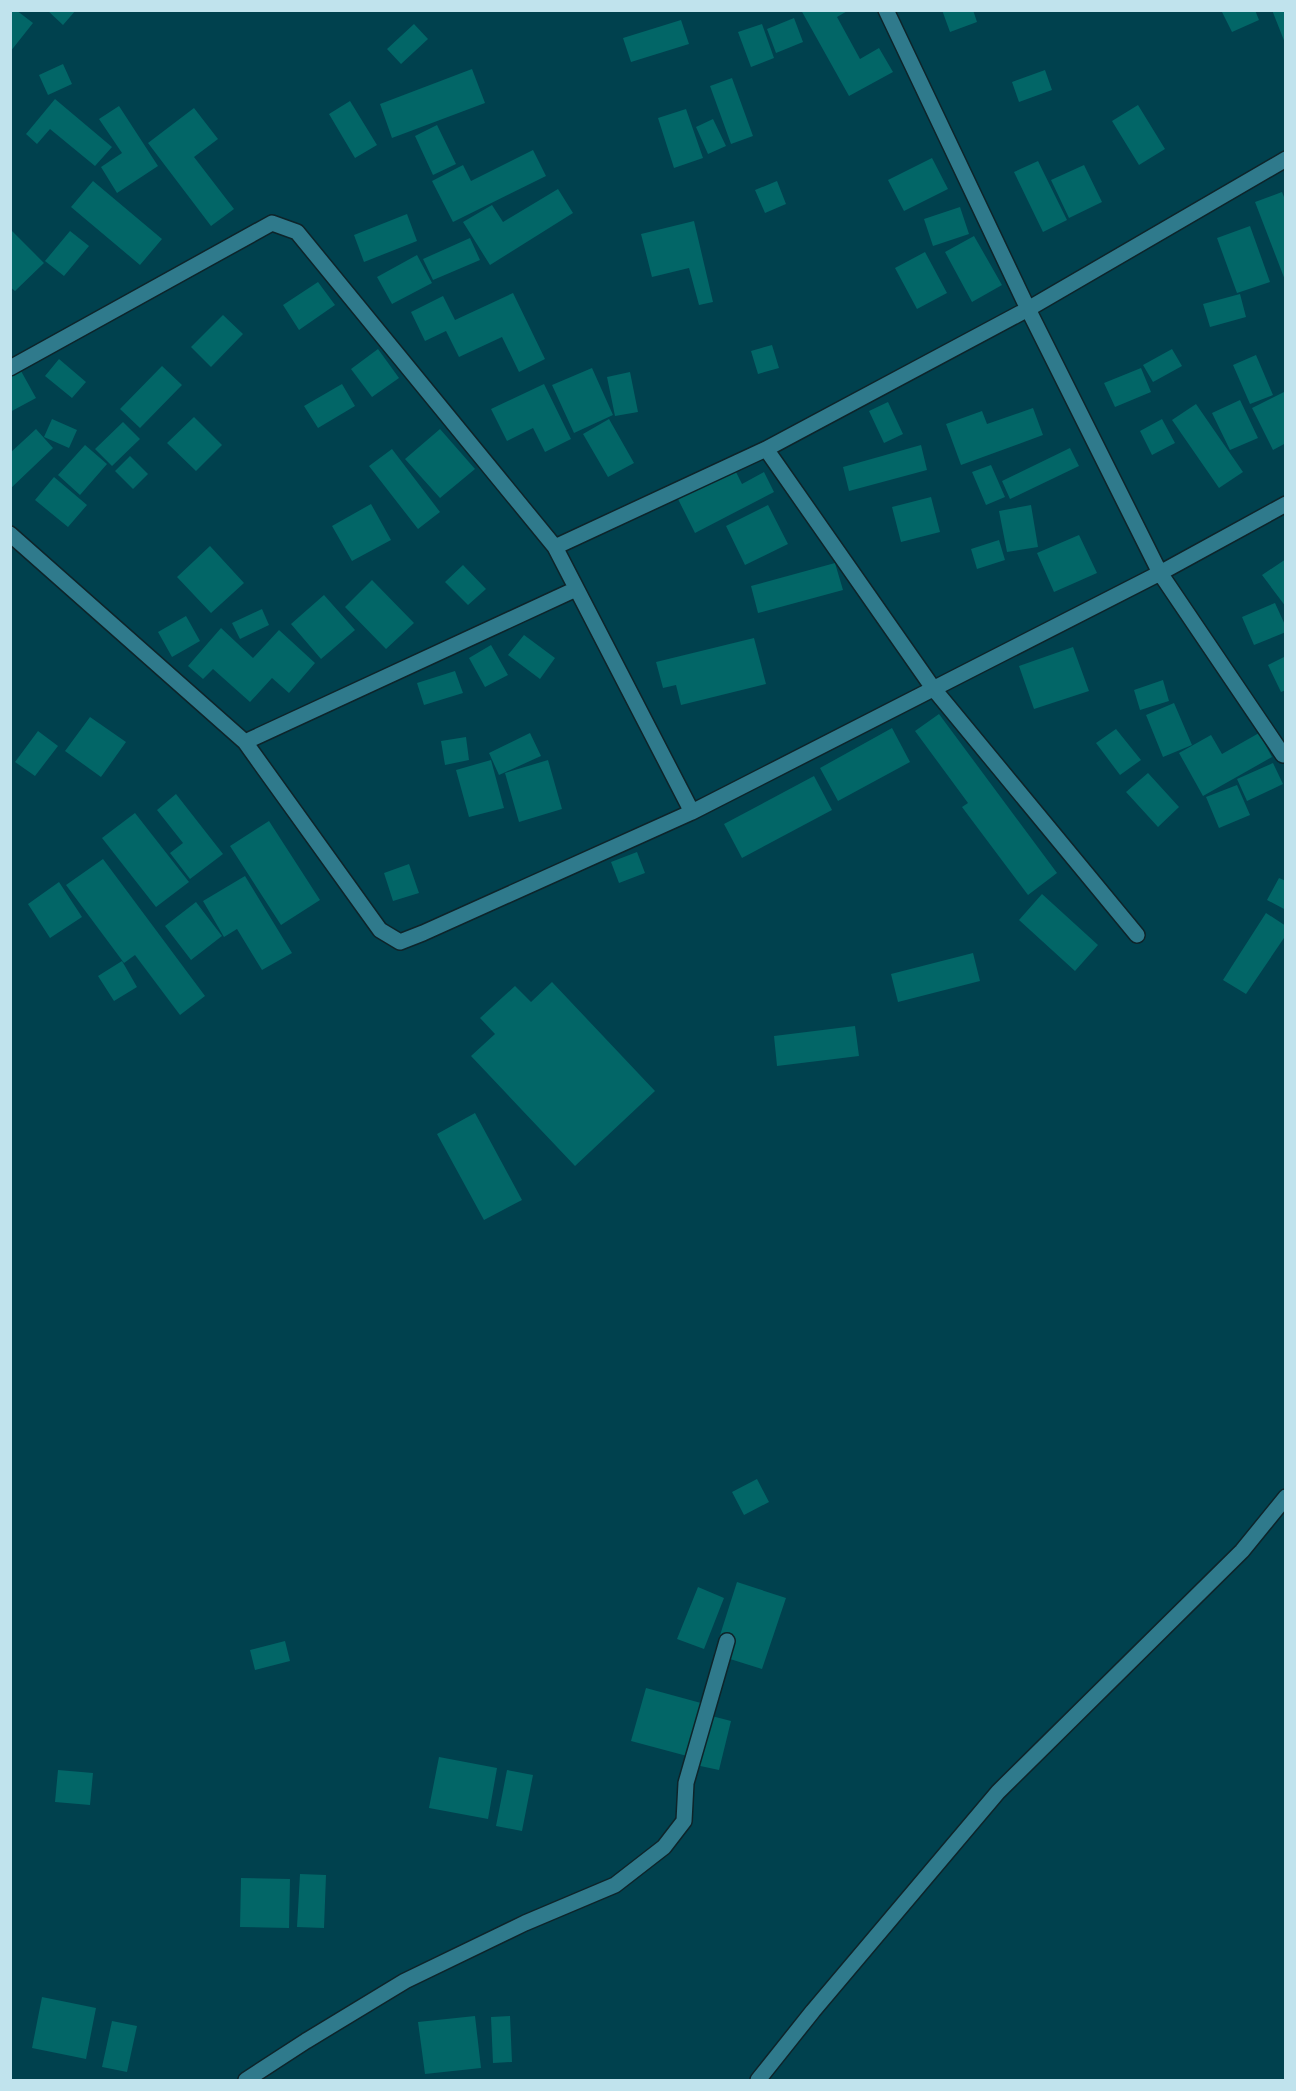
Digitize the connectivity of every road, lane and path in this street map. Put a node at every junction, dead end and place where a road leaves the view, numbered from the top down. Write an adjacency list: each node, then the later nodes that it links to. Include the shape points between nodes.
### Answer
1 (886, 10): 3 (street)
2 (1286, 159): 3 (street)
3 (1028, 309): 5 (street); 9 (street)
4 (10, 368): 8 (street, via 272,223 297,232)
5 (766, 449): 8 (street); 11 (street)
6 (1286, 504): 9 (street)
7 (10, 534): 12 (street)
8 (555, 547): 10 (street)
9 (1160, 573): 11 (street); 13 (street)
10 (576, 589): 12 (street); 14 (street)
11 (933, 688): 14 (street); 15 (street)
12 (245, 742): 14 (street, via 380,930 400,942)
13 (1283, 755)
14 (692, 812)
15 (1137, 935)
16 (1286, 1497): 19 (street, via 1242,1551 998,1792)
17 (727, 1641): 18 (street, via 686,1783 684,1821 664,1847 615,1886 525,1923 405,1981)
18 (246, 2080)
19 (758, 2080)

